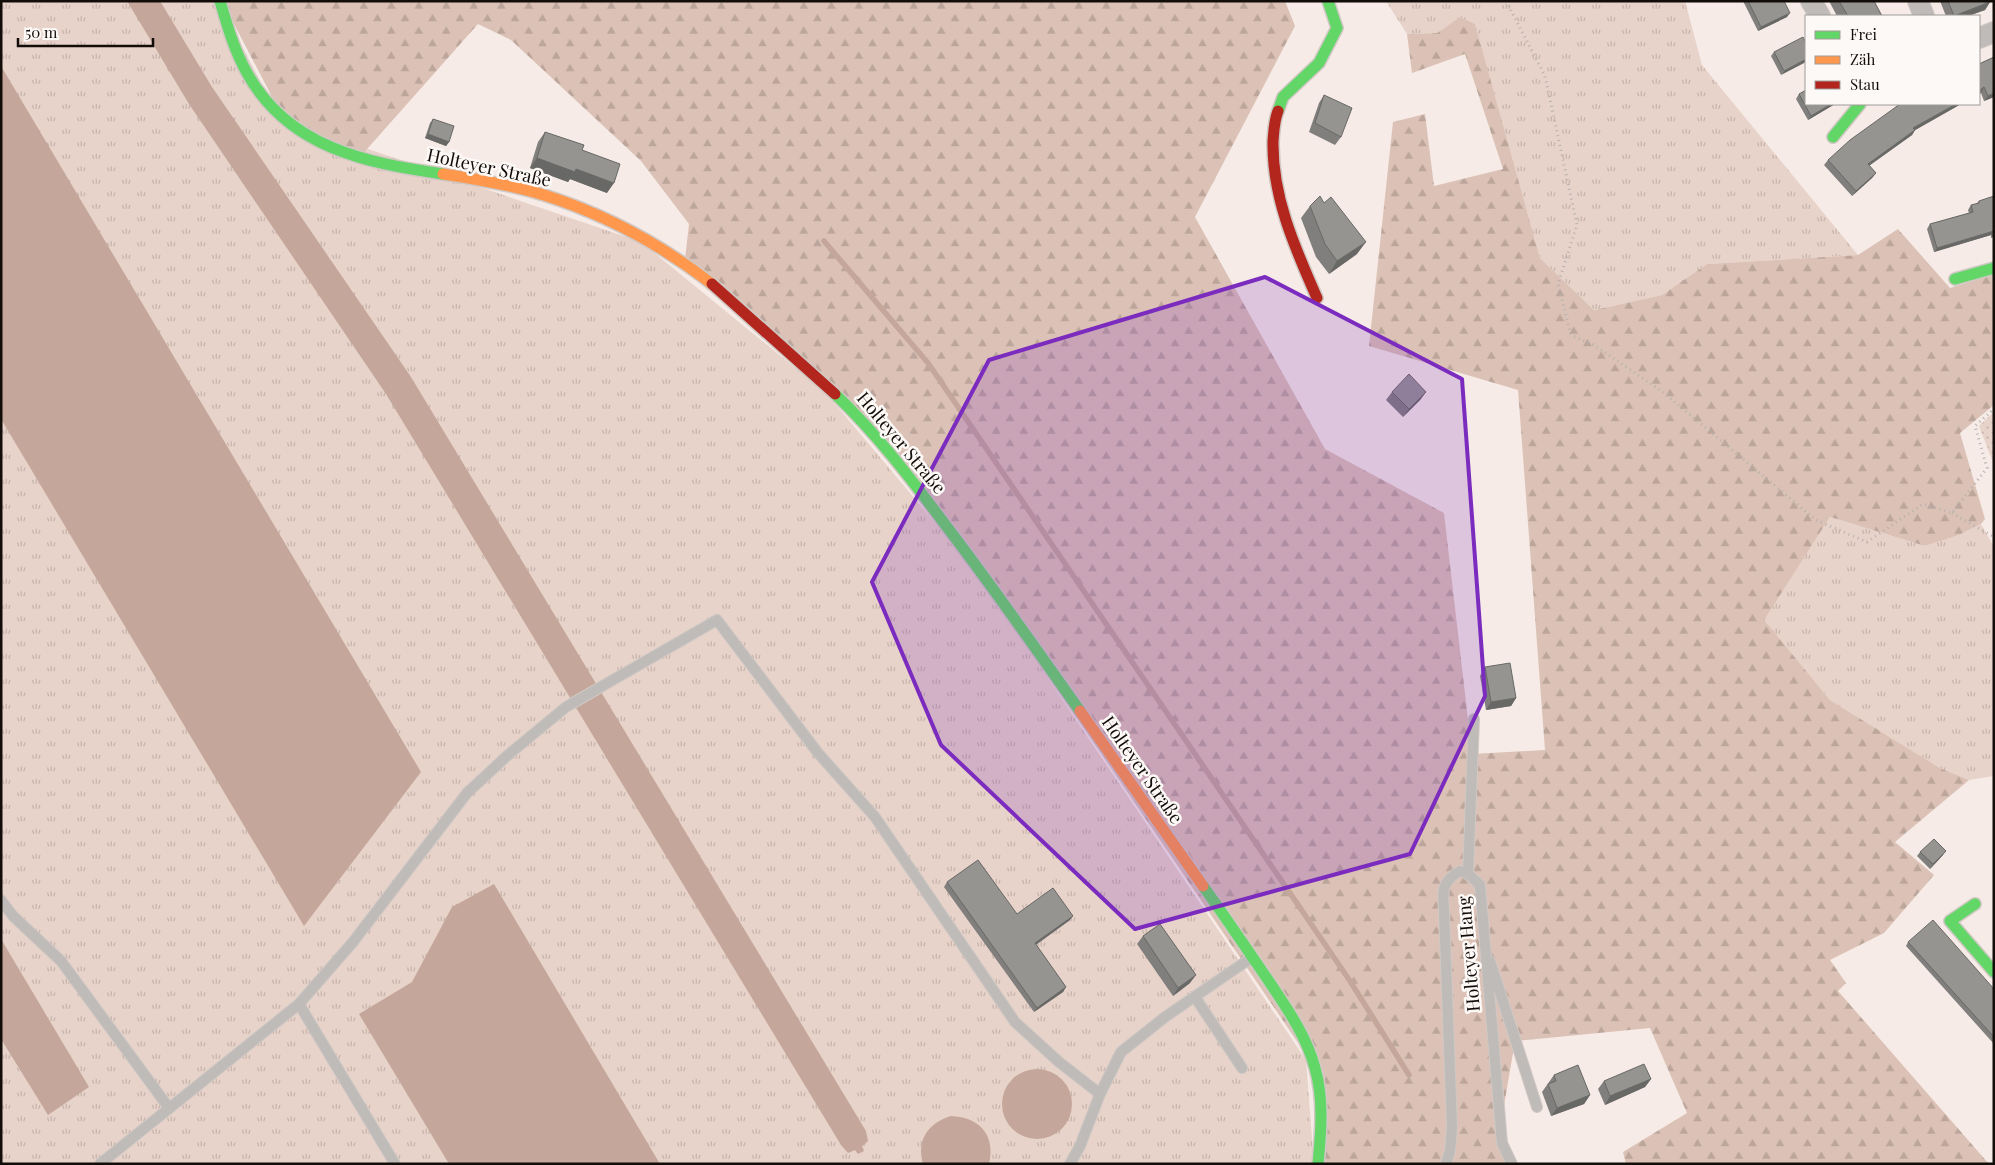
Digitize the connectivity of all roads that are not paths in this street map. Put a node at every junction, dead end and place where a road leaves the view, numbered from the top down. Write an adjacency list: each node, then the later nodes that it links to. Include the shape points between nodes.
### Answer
1 (220, 1): 19 (street, Holteyer Straße, via 229,30 257,90 281,118 302,133 362,160 527,190 582,209 684,263 748,314 822,381 892,455 977,566)
2 (1328, 1): 13 (street, via 1337,28 1318,63 1283,97 1274,121 1273,159 1280,201 1290,236)
3 (1811, 1): 5 (street)
4 (1918, 1): 6 (street)
5 (1819, 15)
6 (1924, 15)
7 (1994, 32): 8 (street)
8 (1980, 38)
9 (1859, 105): 10 (street)
10 (1833, 137)
11 (1994, 268): 12 (street)
12 (1955, 279)
13 (1317, 298)
14 (1474, 718): 15 (lane)
15 (1468, 874): 18 (lane, Holteyer Hang, via 1480,885); 31 (lane, Holteyer Hang, via 1460,871 1449,878 1442,893 1452,1127)
16 (1, 900): 26 (lane, via 13,916 61,961)
17 (1975, 904): 20 (street, via 1950,921)
18 (1484, 942): 25 (lane); 32 (lane, Holteyer Hang, via 1502,1143)
19 (1253, 957): 21 (lane); 30 (street, Holteyer Straße, via 1299,1028 1312,1057 1318,1079 1321,1117)
20 (1994, 972)
21 (1195, 997): 23 (lane); 24 (lane, via 1121,1052)
22 (299, 1004): 24 (lane, via 354,942 467,794 508,755 566,707 717,620 818,753 875,817 1016,1022); 26 (lane); 28 (lane)
23 (1242, 1068)
24 (1100, 1094): 29 (lane)
25 (1537, 1107)
26 (169, 1108): 27 (lane)
27 (100, 1164)
28 (395, 1164)
29 (1070, 1164)
30 (1318, 1164)
31 (1446, 1164)
32 (1512, 1164)

